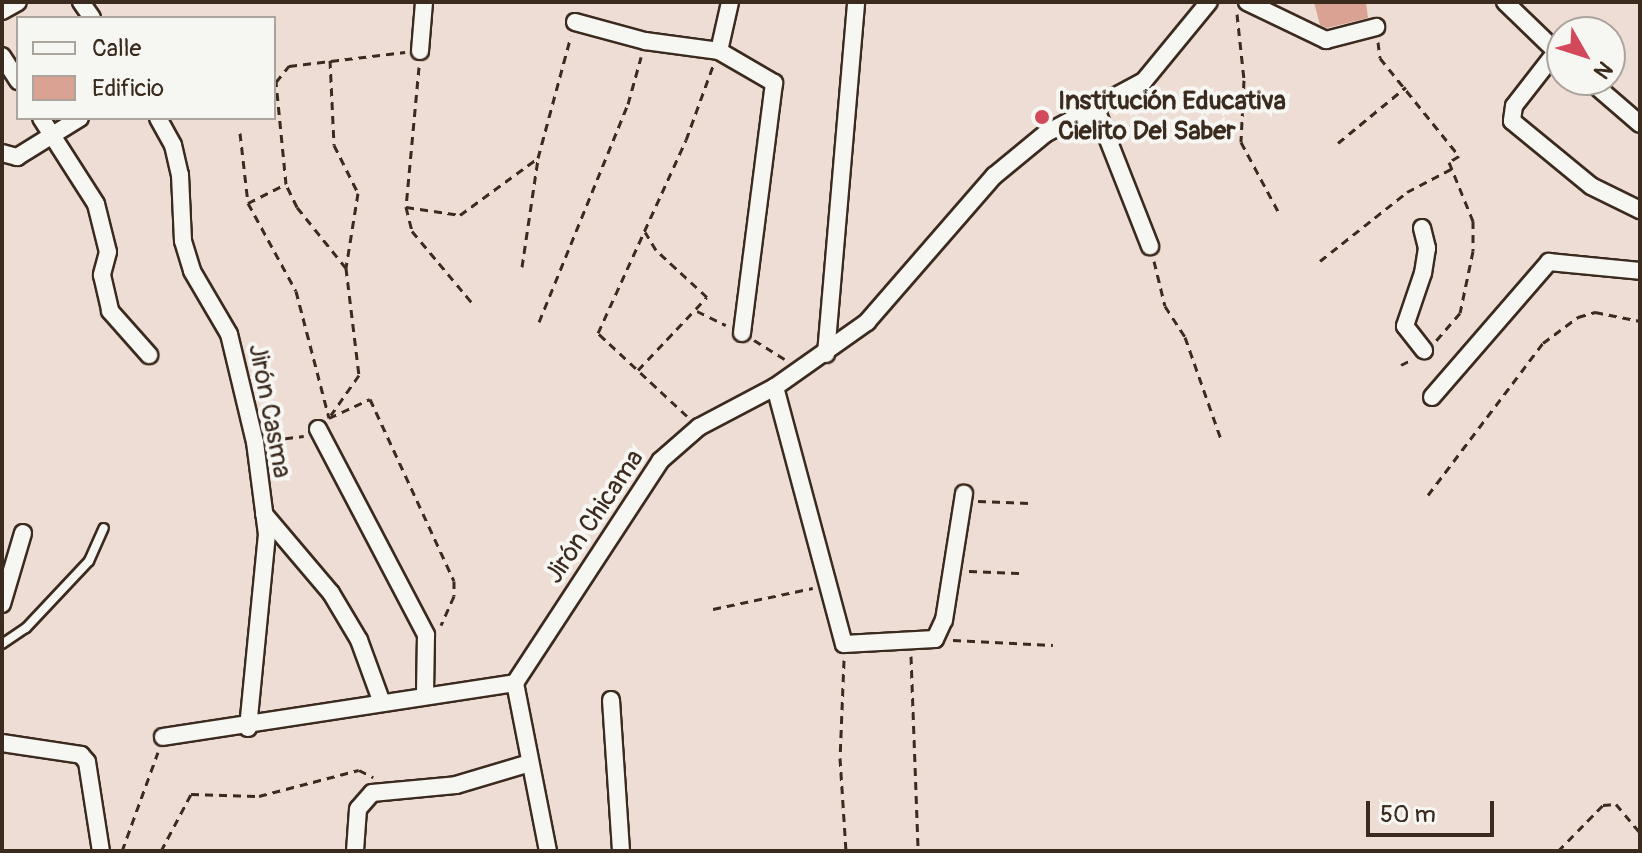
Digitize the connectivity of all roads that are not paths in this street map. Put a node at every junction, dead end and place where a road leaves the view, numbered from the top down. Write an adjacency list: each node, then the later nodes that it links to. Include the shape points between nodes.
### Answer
1 (18, 2): 8 (street)
2 (424, 2): 12 (street)
3 (730, 2): 13 (street)
4 (856, 2): 31 (street)
5 (1209, 2): 18 (street, Jirón Chicama, via 1144,81)
6 (1247, 2): 10 (street, via 1326,40)
7 (1505, 2): 11 (street)
8 (2, 11)
9 (575, 22): 13 (street, via 645,41)
10 (1376, 27)
11 (1546, 41)
12 (420, 51)
13 (719, 51): 29 (street, via 774,83)
14 (2, 56): 16 (street)
15 (1546, 69): 25 (street, via 1514,106 1512,121 1591,186)
16 (16, 78)
17 (1608, 96): 22 (street)
18 (1094, 104): 27 (street); 31 (street, Jirón Chicama, via 1045,134 994,176 898,291)
19 (42, 120): 23 (street)
20 (77, 120): 23 (street)
21 (159, 120): 37 (street, Jirón Casma, via 173,145 180,175 183,241 192,271 229,334 255,442)
22 (1640, 124)
23 (53, 136): 24 (street, via 17,157); 32 (street, via 96,204 108,252 102,275 110,311)
24 (2, 153)
25 (1640, 210)
26 (1422, 228): 30 (street, via 1425,260 1405,326)
27 (1150, 246)
28 (1640, 271): 34 (street, via 1549,262)
29 (742, 333)
30 (1424, 350)
31 (826, 354): 33 (street, Jirón Chicama)
32 (149, 355)
33 (775, 387): 36 (street, via 844,644 935,639); 42 (street, Jirón Chicama, via 699,427 660,461)
34 (1432, 397)
35 (324, 423): 43 (street, via 426,635)
36 (964, 497)
37 (264, 514): 45 (street, via 331,593 359,640); 46 (street, Jirón Casma, via 267,534)
38 (104, 528): 41 (lane, via 89,561 26,628)
39 (23, 533): 40 (street)
40 (2, 604)
41 (2, 644)
42 (515, 683): 43 (street); 49 (street)
43 (425, 695): 45 (street)
44 (611, 700): 53 (street)
45 (382, 703): 46 (street)
46 (248, 728): 47 (street)
47 (163, 737)
48 (2, 743): 50 (street, via 81,755 87,762)
49 (530, 763): 51 (street, via 456,785 372,793 358,809); 52 (street)
50 (101, 851)
51 (355, 851)
52 (548, 851)
53 (621, 851)

